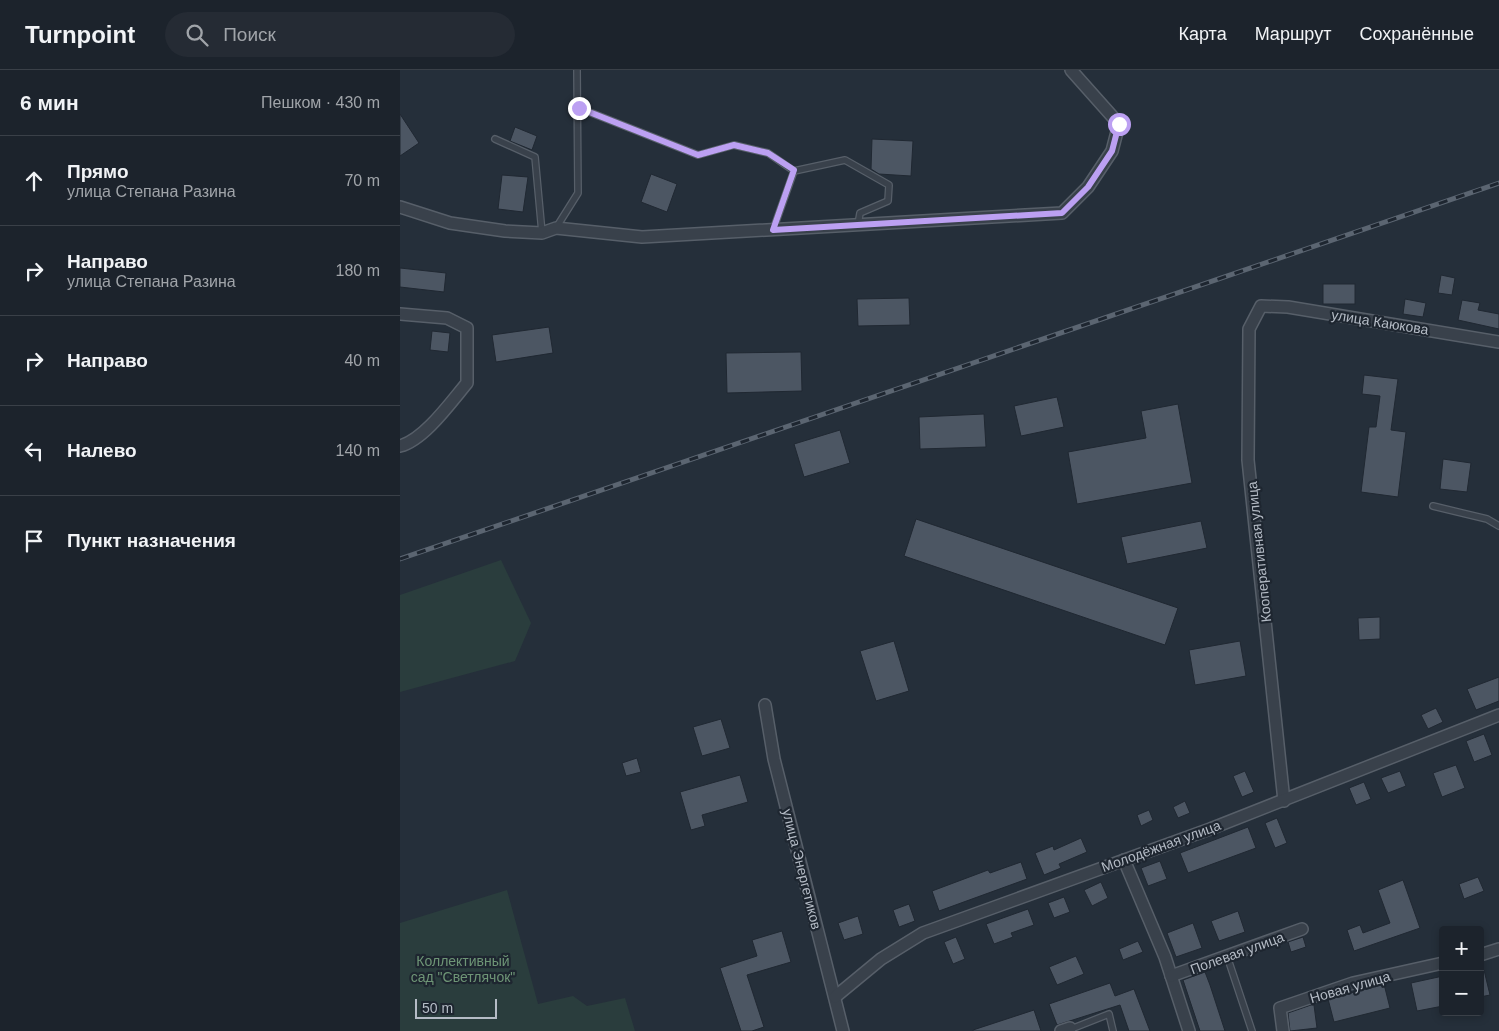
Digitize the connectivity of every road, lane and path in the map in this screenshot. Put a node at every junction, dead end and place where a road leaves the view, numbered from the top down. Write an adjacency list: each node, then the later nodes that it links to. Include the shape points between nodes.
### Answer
1 (577, 70): 3 (lane)
2 (1071, 70): 7 (street, via 1119,124 1112,151 1088,187 1062,213)
3 (579, 108): 5 (lane, via 698,155 734,145 768,153); 8 (lane, via 578,193)
4 (495, 139): 10 (lane, via 535,157)
5 (794, 170): 7 (lane, via 845,160 889,185 888,201 860,213); 9 (lane)
6 (400, 207): 10 (street, via 450,223)
7 (858, 225): 9 (street)
8 (556, 228): 9 (street, via 642,237); 10 (street)
9 (773, 230)
10 (542, 233)
11 (1261, 306): 13 (street, улица Каюкова); 19 (street, Кооперативная улица, via 1249,329 1248,460)
12 (400, 314): 14 (street, via 447,318 467,328 467,383 439,416 409,444)
13 (1499, 342)
14 (400, 446)
15 (1433, 506): 16 (lane, via 1487,519)
16 (1499, 526)
17 (765, 706): 27 (street, улица Энергетиков, via 774,759)
18 (1499, 715): 19 (street, Молодёжная улица)
19 (1284, 801): 20 (street, Молодёжная улица)
20 (1124, 860): 26 (street); 27 (street, Молодёжная улица, via 923,933 881,959)
21 (1302, 930): 24 (street, Полевая улица)
22 (1499, 949): 23 (street)
23 (1484, 954)
24 (1227, 956): 26 (street, Полевая улица); 32 (lane)
25 (1439, 964): 33 (street, Новая улица, via 1353,983 1280,1008)
26 (1171, 976): 31 (street)
27 (835, 997): 29 (street, улица Энергетиков)
28 (1068, 1030): 30 (lane, via 1109,1014)
29 (843, 1031)
30 (1113, 1031)
31 (1189, 1031)
32 (1252, 1031)
33 (1283, 1031)

